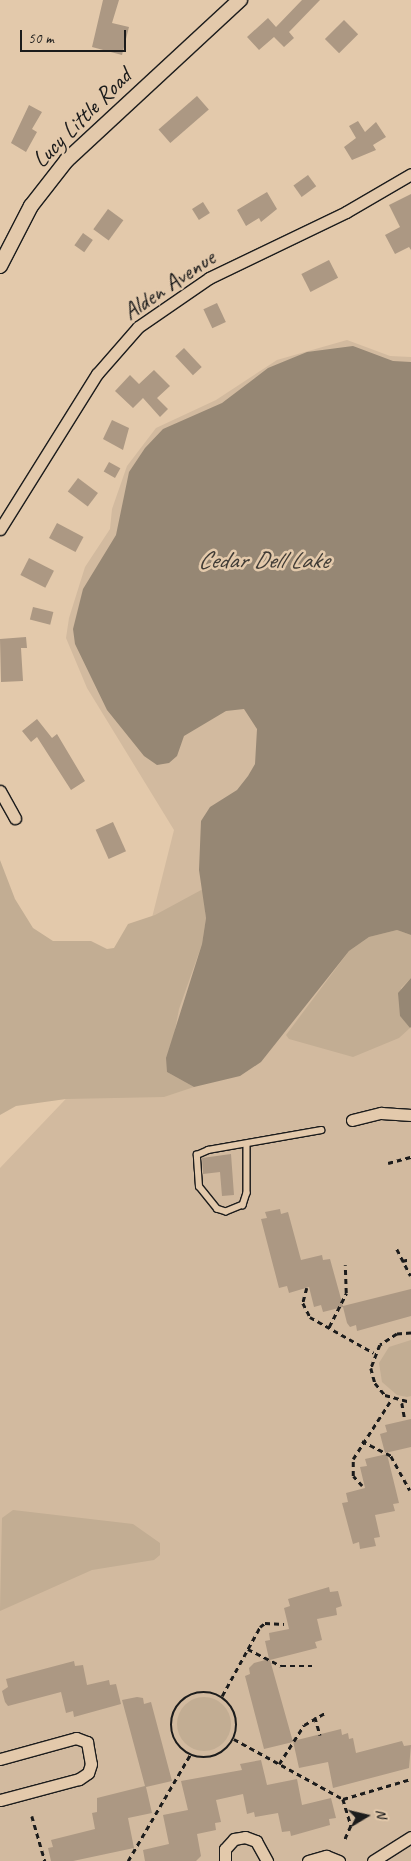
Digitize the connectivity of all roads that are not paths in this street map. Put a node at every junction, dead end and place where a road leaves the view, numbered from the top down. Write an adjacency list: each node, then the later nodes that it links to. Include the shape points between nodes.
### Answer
1 (240, 0): 3 (street, Lucy Little Road, via 67,160 30,206)
2 (411, 174): 4 (street, Alden Avenue, via 346,212 209,278 138,327 98,374)
3 (0, 266)
4 (0, 529)
5 (0, 791): 6 (street)
6 (15, 818)
7 (411, 1115): 8 (street, via 381,1113)
8 (352, 1120)
9 (321, 1130): 10 (lane)
10 (247, 1145): 10 (lane, via 243,1205 226,1212 217,1209 200,1187 197,1155 208,1150)
11 (0, 1759): 12 (street, via 76,1738 86,1742 92,1764 88,1773 79,1779)
12 (0, 1800)
13 (411, 1837): 18 (street)
14 (225, 1861): 15 (street, via 225,1849 234,1839 244,1838 256,1841)
15 (267, 1861)
16 (308, 1861): 17 (street, via 326,1856)
17 (339, 1861)
18 (373, 1861)

